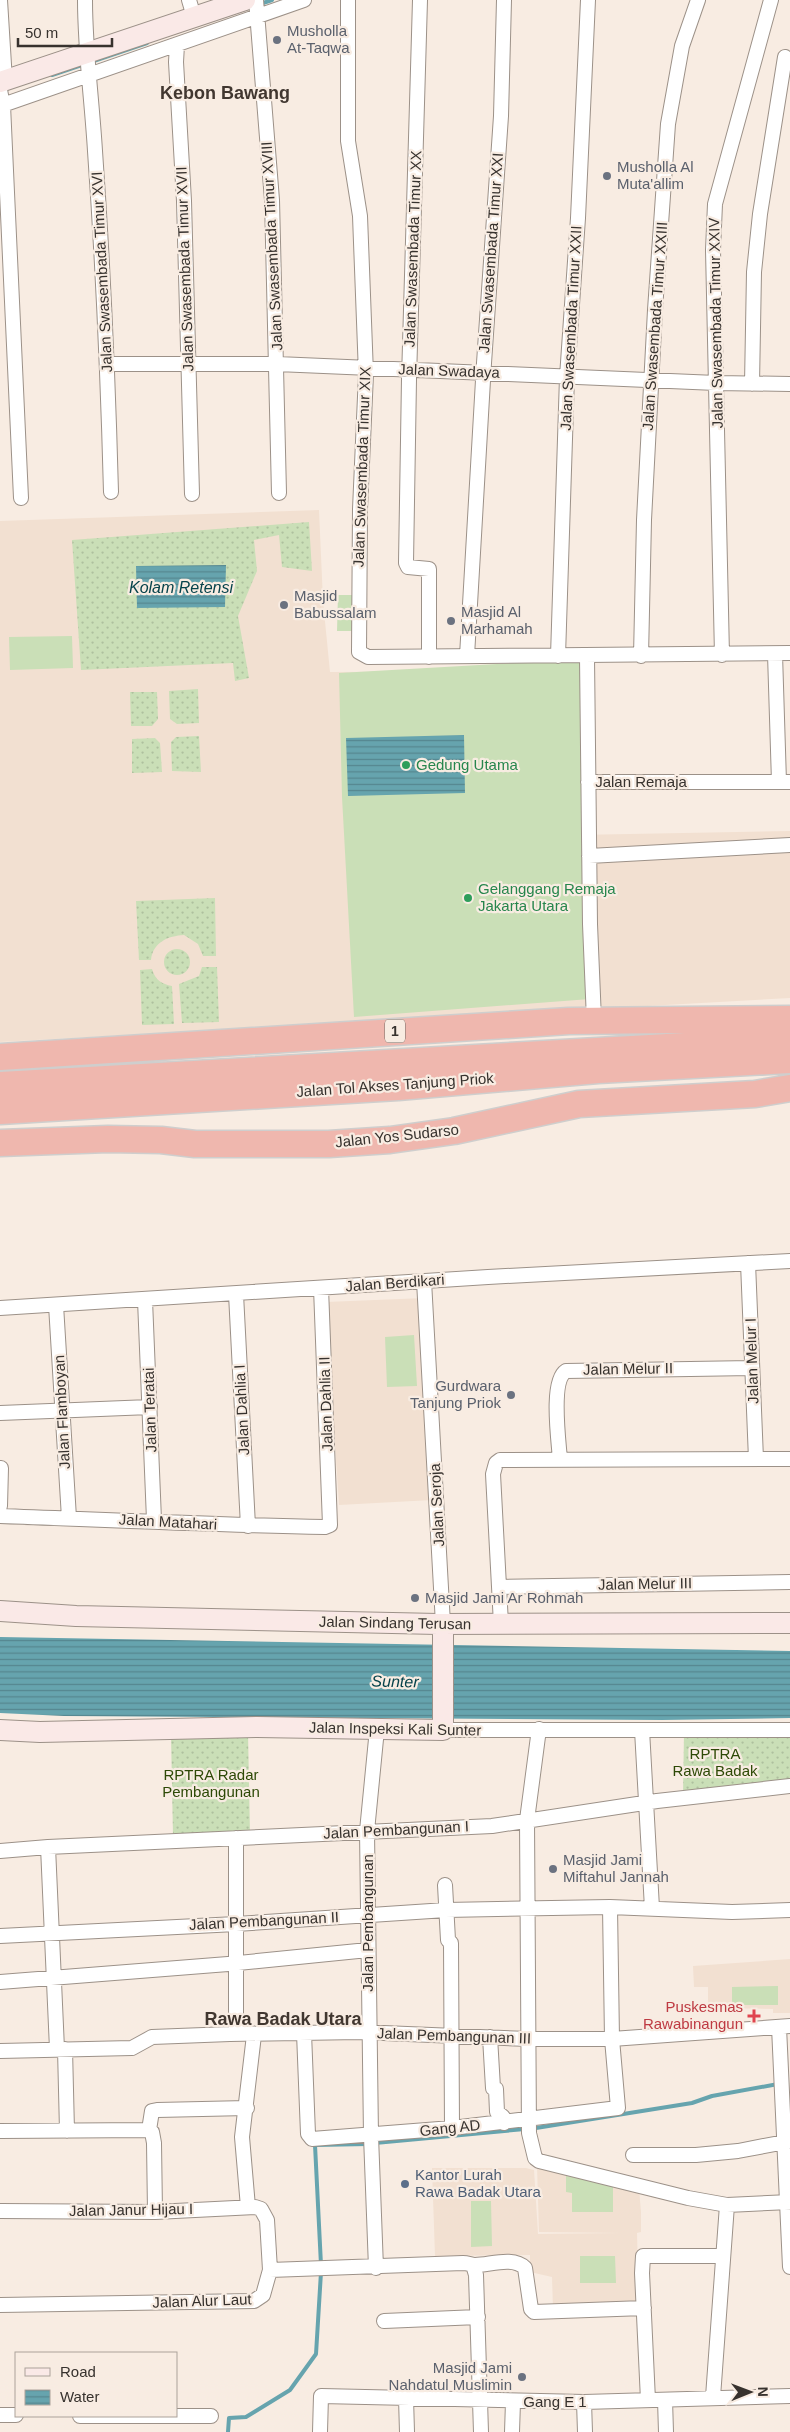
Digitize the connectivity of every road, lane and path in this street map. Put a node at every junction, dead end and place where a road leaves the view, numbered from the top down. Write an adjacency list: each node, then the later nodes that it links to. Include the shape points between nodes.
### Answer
1 (0, 0): 15 (street)
2 (85, 0): 14 (street, Jalan Swasembada Timur XVI)
3 (304, 0): 10 (street)
4 (348, 0): 19 (street, Jalan Swasembada Timur XIX, via 348,141 360,216)
5 (420, 0): 20 (street, Jalan Swasembada Timur XX)
6 (504, 0): 21 (street, Jalan Swasembada Timur XXI, via 501,116)
7 (588, 0): 22 (street, Jalan Swasembada Timur XXII)
8 (698, 0): 23 (street, Jalan Swasembada Timur XXIII, via 682,46 668,124)
9 (771, 0): 24 (street, Jalan Swasembada Timur XXIV, via 714,204)
10 (254, 6): 11 (street); 12 (street); 18 (street, Jalan Swasembada Timur XVIII, via 272,200)
11 (191, 9): 14 (street)
12 (177, 45): 14 (street); 17 (street, Jalan Swasembada Timur XVII)
13 (786, 57): 25 (street, via 754,272)
14 (88, 63): 15 (street); 16 (street, Jalan Swasembada Timur XVI)
15 (2, 94): 30 (street)
16 (108, 364): 17 (street, Jalan Swadaya); 27 (street, Jalan Swasembada Timur XVI)
17 (188, 364): 18 (street, Jalan Swadaya); 29 (street, Jalan Swasembada Timur XVII)
18 (277, 364): 19 (street, Jalan Swadaya); 28 (street, Jalan Swasembada Timur XVIII)
19 (365, 368): 20 (street, Jalan Swadaya); 37 (street, Jalan Swasembada Timur XIX, via 358,648 368,658)
20 (409, 369): 21 (street, Jalan Swadaya); 37 (street, Jalan Swasembada Timur XX, via 406,562 408,567 429,569)
21 (483, 372): 22 (street, Jalan Swadaya); 34 (street, Jalan Swasembada Timur XXI)
22 (567, 377): 23 (street, Jalan Swadaya); 35 (street, Jalan Swasembada Timur XXII)
23 (651, 381): 24 (street, Jalan Swadaya); 36 (street, Jalan Swasembada Timur XXIII)
24 (716, 383): 25 (street, Jalan Swadaya); 33 (street, Jalan Swasembada Timur XXIV)
25 (752, 384): 26 (street, Jalan Swadaya)
26 (790, 384)
27 (111, 492)
28 (279, 493)
29 (192, 494)
30 (21, 498)
31 (775, 654): 32 (street, Jalan Swasembada Timur XIX); 33 (street, Jalan Swasembada Timur XIX); 40 (street)
32 (790, 654)
33 (722, 655): 36 (street, Jalan Swasembada Timur XIX)
34 (467, 656): 35 (street, Jalan Swasembada Timur XIX); 37 (street, Jalan Swasembada Timur XIX)
35 (558, 656): 38 (street, Jalan Swasembada Timur XIX)
36 (641, 656): 38 (street, Jalan Swasembada Timur XIX)
37 (429, 657)
38 (587, 657): 39 (street, Jalan Remaja)
39 (588, 782): 40 (street, Jalan Remaja); 42 (street)
40 (784, 782)
41 (790, 846): 42 (street)
42 (589, 856): 43 (street)
43 (594, 1020): 44 (highway, 1); 46 (highway, 1)
44 (790, 1020)
45 (790, 1040): 51 (highway, Jalan Tol Akses Tanjung Priok / 1)
46 (62, 1054): 47 (highway, 1); 49 (highway, via 34,1065)
47 (0, 1057)
48 (790, 1060): 51 (highway, Jalan Tol Akses Tanjung Priok / 1)
49 (0, 1070)
50 (790, 1074): 51 (highway, via 651,1081)
51 (481, 1075): 52 (highway, Jalan Tol Akses Tanjung Priok / 1); 54 (highway, Jalan Tol Akses Tanjung Priok / 1, via 398,1087)
52 (0, 1085)
53 (790, 1088): 55 (highway, Jalan Yos Sudarso, via 755,1094 579,1104 454,1131 390,1140 329,1144 195,1144 88,1139)
54 (0, 1111)
55 (0, 1143)
56 (790, 1261): 57 (street, Jalan Berdikari)
57 (748, 1263): 58 (street, Jalan Berdikari); 64 (street, Jalan Melur I)
58 (424, 1281): 59 (street, Jalan Berdikari); 83 (street, Jalan Seroja)
59 (321, 1288): 60 (street, Jalan Berdikari); 76 (street, Jalan Dahlia II)
60 (236, 1294): 61 (street, Jalan Berdikari); 77 (street, Jalan Dahlia I)
61 (145, 1300): 62 (street, Jalan Berdikari); 65 (street, Jalan Teratai)
62 (56, 1305): 63 (street, Jalan Berdikari); 66 (street, Jalan Flamboyan)
63 (0, 1308)
64 (752, 1368): 68 (street, Jalan Melur I); 70 (street, Jalan Melur II, via 566,1371 559,1378 557,1395)
65 (150, 1407): 66 (street); 75 (street, Jalan Teratai)
66 (62, 1409): 67 (street); 74 (street, Jalan Flamboyan)
67 (0, 1413)
68 (756, 1459): 69 (street); 70 (street)
69 (790, 1459)
70 (560, 1460): 79 (street, via 506,1460 496,1463)
71 (1, 1468): 72 (street)
72 (0, 1506)
73 (0, 1516): 74 (street, Jalan Matahari)
74 (69, 1518): 75 (street, Jalan Matahari)
75 (154, 1520): 77 (street, Jalan Matahari)
76 (331, 1520): 77 (street, Jalan Matahari, via 325,1527)
77 (248, 1526)
78 (790, 1582): 79 (street, Jalan Melur III)
79 (500, 1586): 82 (street)
80 (0, 1612): 83 (street, Jalan Sindang Terusan)
81 (790, 1623): 82 (street, Jalan Sindang Terusan)
82 (502, 1624): 83 (street, Jalan Sindang Terusan)
83 (443, 1631): 84 (street, Jalan Seroja)
84 (443, 1725): 85 (street, Jalan Inspeksi Kali Sunter); 86 (street, Jalan Inspeksi Kali Sunter)
85 (377, 1729): 87 (street, Jalan Inspeksi Kali Sunter); 93 (street, Jalan Pembangunan)
86 (539, 1729): 88 (street, Jalan Inspeksi Kali Sunter); 92 (street)
87 (0, 1730)
88 (642, 1730): 89 (street, Jalan Inspeksi Kali Sunter); 91 (street)
89 (790, 1730)
90 (790, 1786): 91 (street, Jalan Pembangunan I)
91 (647, 1802): 92 (street, Jalan Pembangunan I); 100 (street)
92 (527, 1820): 93 (street, Jalan Pembangunan I, via 492,1826); 98 (street)
93 (367, 1831): 94 (street, Jalan Pembangunan I); 103 (street, Jalan Pembangunan)
94 (236, 1838): 95 (street, Jalan Pembangunan I); 104 (street)
95 (48, 1847): 96 (street, Jalan Pembangunan I); 105 (street)
96 (0, 1851)
97 (445, 1885): 101 (street)
98 (529, 1907): 99 (street, Jalan Pembangunan II); 101 (street, Jalan Pembangunan II); 118 (street)
99 (610, 1907): 100 (street, Jalan Pembangunan II); 119 (street)
100 (652, 1908): 102 (street, Jalan Pembangunan II, via 732,1912)
101 (446, 1910): 103 (street, Jalan Pembangunan II); 116 (street, via 448,1940 451,1943)
102 (790, 1910)
103 (367, 1915): 104 (street, Jalan Pembangunan II); 107 (street, Jalan Pembangunan)
104 (236, 1924): 105 (street, Jalan Pembangunan II); 108 (street)
105 (52, 1932): 106 (street, Jalan Pembangunan II); 109 (street)
106 (0, 1936)
107 (368, 1950): 108 (street); 113 (street, Jalan Pembangunan)
108 (235, 1964): 109 (street); 114 (street)
109 (53, 1976): 110 (street); 120 (street)
110 (0, 1982)
111 (785, 2026): 119 (street, Jalan Pembangunan III); 130 (street, via 782,2086)
112 (304, 2033): 113 (street, Jalan Pembangunan III); 115 (street, Jalan Pembangunan III); 129 (street, Gang AD, via 308,2134 318,2140)
113 (370, 2033): 116 (street, Jalan Pembangunan III); 129 (street, Jalan Pembangunan)
114 (236, 2034): 115 (street, Jalan Pembangunan III); 120 (street, Jalan Pembangunan III, via 152,2037 132,2048)
115 (254, 2035): 122 (street, Jalan Alur Laut)
116 (450, 2036): 117 (street, Jalan Pembangunan III); 125 (street)
117 (490, 2037): 118 (street, Jalan Pembangunan III); 123 (street, via 493,2088 496,2088 497,2112)
118 (530, 2039): 119 (street, Jalan Pembangunan III); 124 (street)
119 (612, 2039): 124 (street, Gang AD, via 618,2108)
120 (61, 2049): 121 (street, Jalan Pembangunan III); 128 (street)
121 (0, 2051)
122 (247, 2108): 126 (street, via 152,2111); 134 (street, Jalan Alur Laut, via 242,2137)
123 (504, 2123): 124 (street, Gang AD); 125 (street, Gang AD)
124 (529, 2126): 133 (street, via 535,2158 539,2161 688,2198)
125 (452, 2128): 129 (street, Gang AD)
126 (149, 2130): 128 (street); 136 (street, via 154,2143)
127 (0, 2132): 128 (street)
128 (68, 2132)
129 (372, 2142): 140 (street, Jalan Pembangunan)
130 (787, 2142): 131 (street, via 704,2154); 132 (street)
131 (633, 2155)
132 (789, 2202): 133 (street); 139 (street)
133 (727, 2204): 137 (street)
134 (255, 2208): 136 (street, Jalan Janur Hijau I); 141 (street, Jalan Alur Laut, via 268,2220)
135 (0, 2211): 136 (street, Jalan Janur Hijau I)
136 (155, 2212)
137 (723, 2256): 143 (street, via 644,2256); 147 (street)
138 (472, 2265): 140 (street, via 441,2263); 143 (street, via 522,2264 534,2312); 144 (street, via 476,2275)
139 (790, 2267)
140 (376, 2268): 141 (street)
141 (270, 2270): 142 (street, Jalan Alur Laut, via 263,2295 254,2301)
142 (0, 2305)
143 (644, 2308): 149 (street)
144 (478, 2317): 145 (street); 151 (street)
145 (384, 2321)
146 (790, 2396): 147 (street, Gang E 1)
147 (713, 2397): 150 (street, Gang E 1)
148 (406, 2398): 151 (street, Gang E 1); 158 (street, Gang E 1, via 321,2396); 159 (street)
149 (648, 2400): 150 (street, Gang E 1); 153 (street, Gang E 1)
150 (665, 2400): 163 (street)
151 (481, 2401): 152 (street, Gang E 1); 160 (street)
152 (513, 2402): 153 (street, Gang E 1); 161 (street)
153 (584, 2402): 162 (street)
154 (0, 2415): 155 (street)
155 (15, 2416)
156 (178, 2416): 157 (street)
157 (211, 2416)
158 (320, 2432)
159 (407, 2432)
160 (481, 2432)
161 (512, 2432)
162 (585, 2432)
163 (666, 2432)

